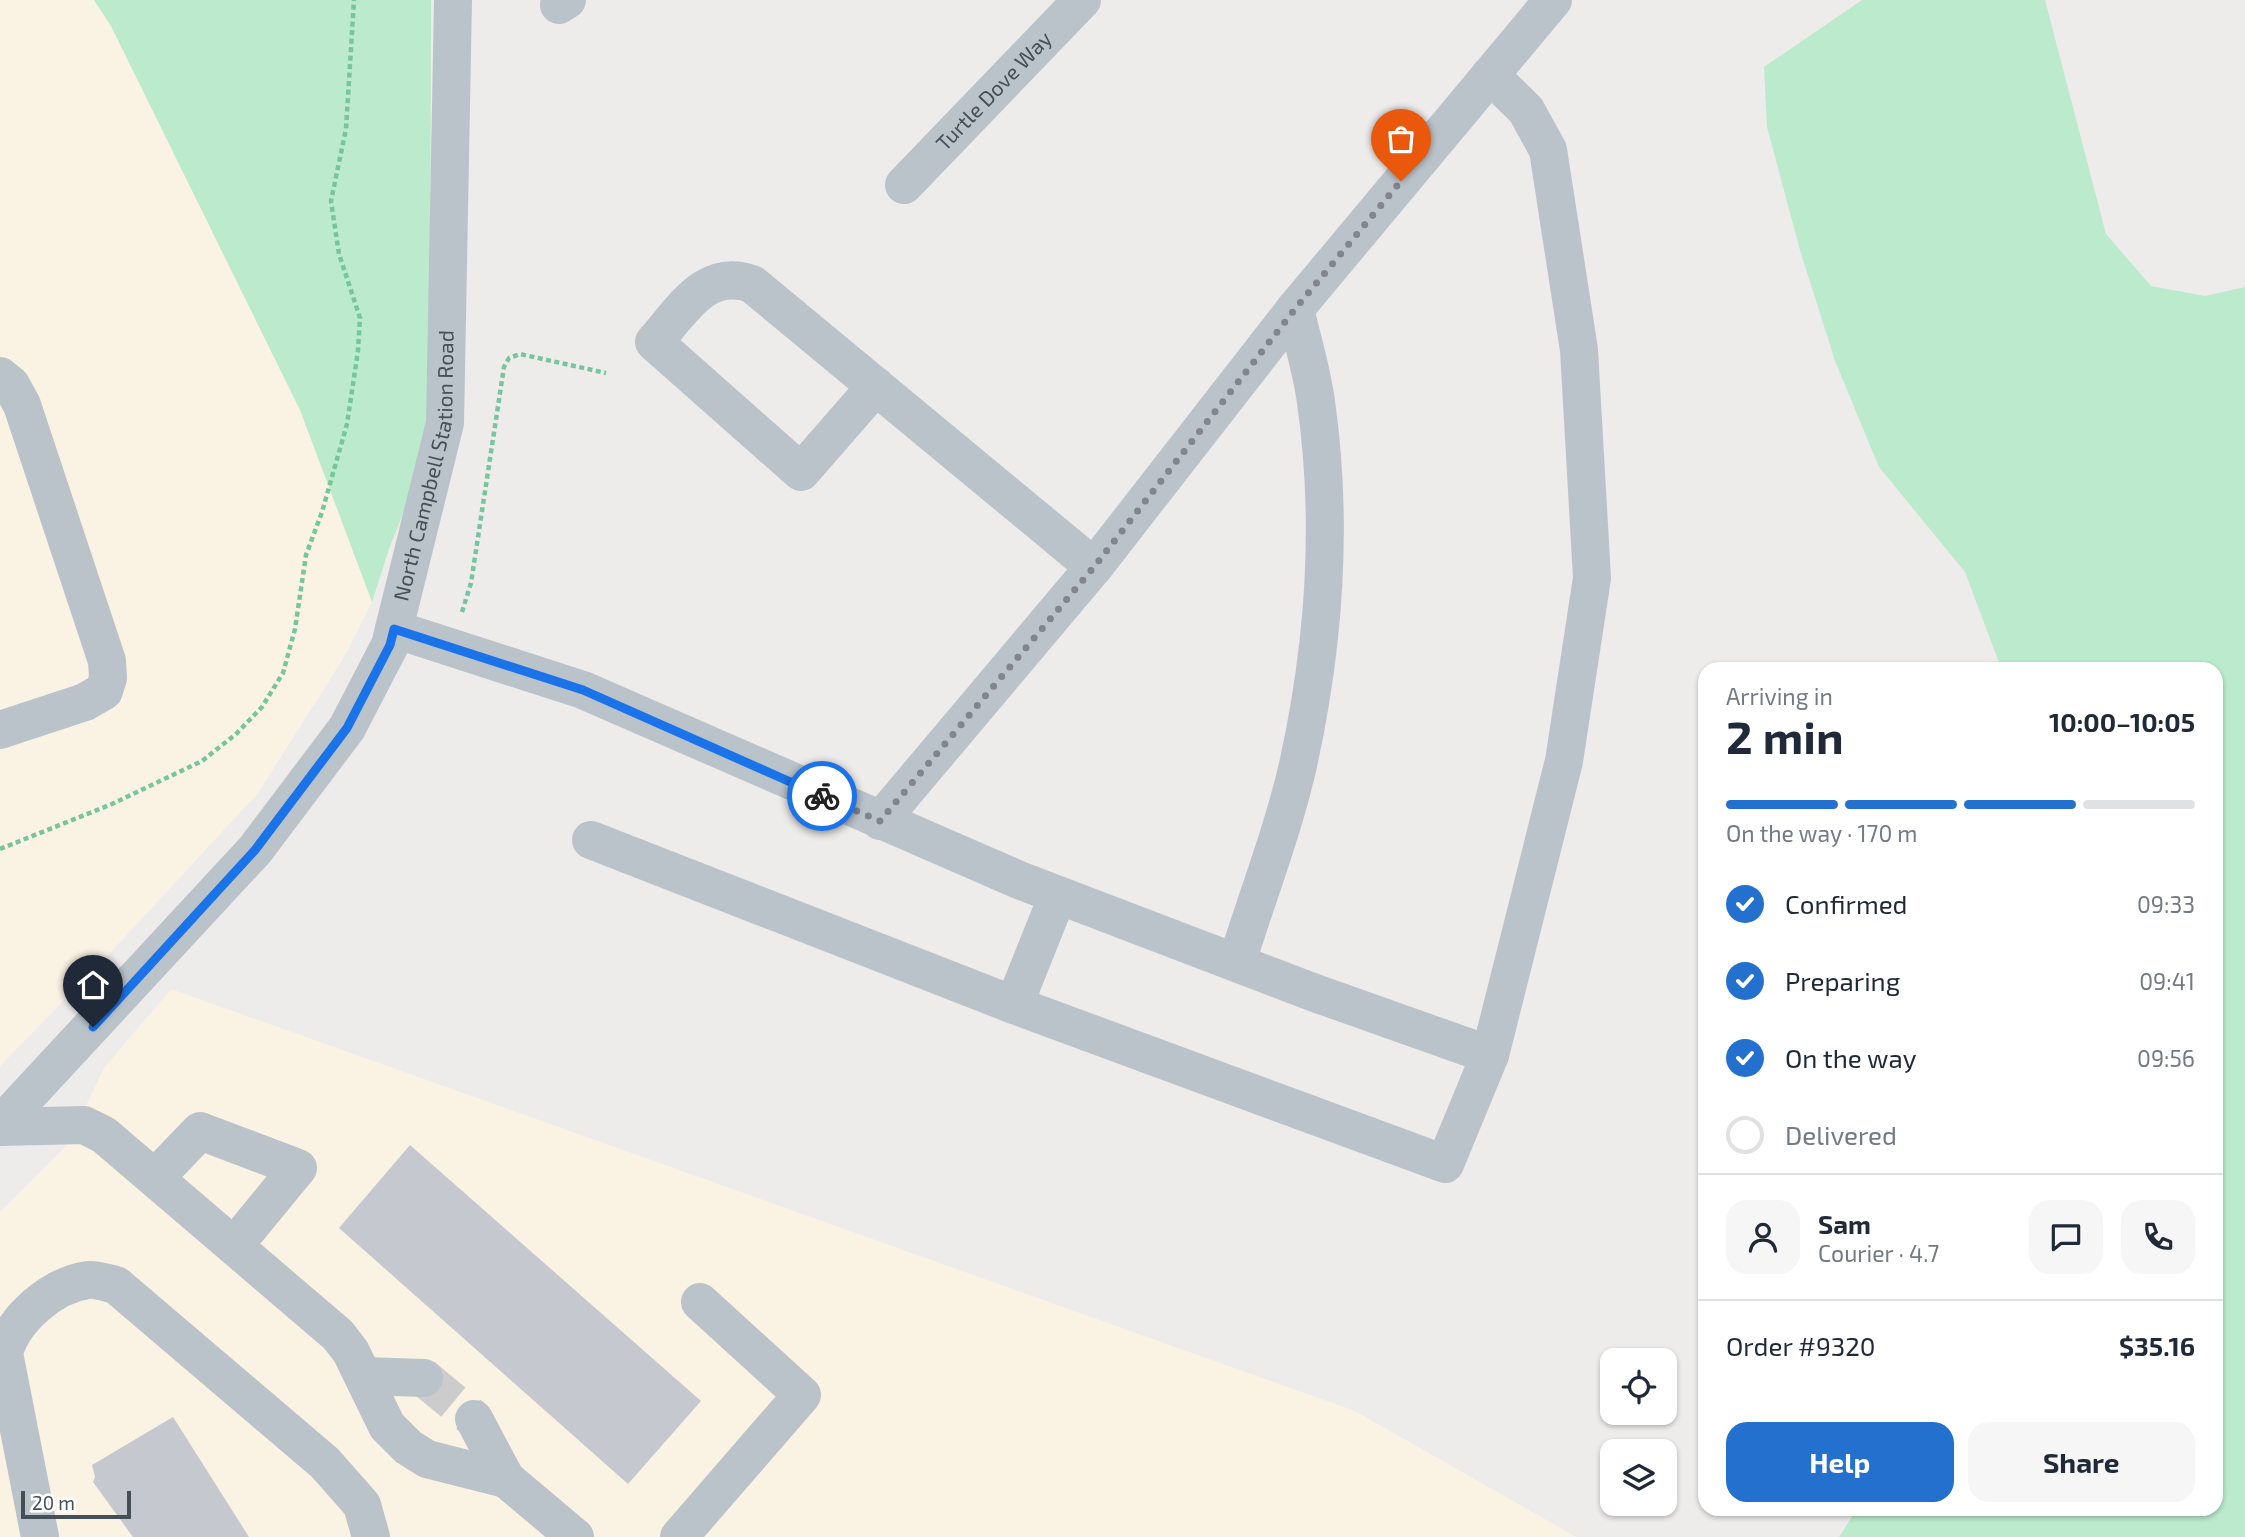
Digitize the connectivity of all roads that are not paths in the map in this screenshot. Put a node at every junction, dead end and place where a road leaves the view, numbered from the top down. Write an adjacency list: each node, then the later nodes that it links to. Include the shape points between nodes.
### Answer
1 (453, 0): 10 (street, North Campbell Station Road, via 445,423)
2 (1082, 0): 5 (street, Turtle Dove Way)
3 (1553, 0): 4 (street)
4 (1490, 75): 6 (street); 17 (street, via 1526,110 1548,150 1579,350 1592,578 1563,761)
5 (904, 185)
6 (1295, 309): 9 (street); 15 (street, via 1317,414 1325,505 1321,611 1297,767)
7 (0, 376): 11 (street, via 22,405 107,661 108,678 104,691 85,702)
8 (876, 386): 8 (street, via 752,284 737,279 720,279 701,290 654,342 801,472); 9 (street)
9 (1094, 567): 12 (street)
10 (394, 629): 12 (street, via 583,690); 18 (street, North Campbell Station Road, via 347,728 255,850)
11 (0, 730)
12 (880, 821): 14 (street)
13 (591, 840): 16 (street)
14 (1058, 895): 15 (street); 16 (street)
15 (1237, 962): 17 (street)
16 (1014, 1005): 17 (street, via 1445,1164)
17 (1490, 1055)
18 (0, 1126): 19 (street, via 84,1125 104,1135)
19 (149, 1174): 20 (street); 20 (street, via 200,1131 299,1168)
20 (234, 1246): 22 (street, via 338,1335)
21 (700, 1302): 29 (street, via 802,1395)
22 (363, 1376): 23 (street); 25 (street, via 387,1426 408,1447 427,1459)
23 (424, 1378)
24 (474, 1419): 25 (street)
25 (506, 1479): 28 (street)
26 (40, 1537): 27 (street, via 4,1353 9,1334 34,1308 89,1280 116,1285 325,1463 362,1505)
27 (371, 1537)
28 (575, 1537)
29 (679, 1537)

